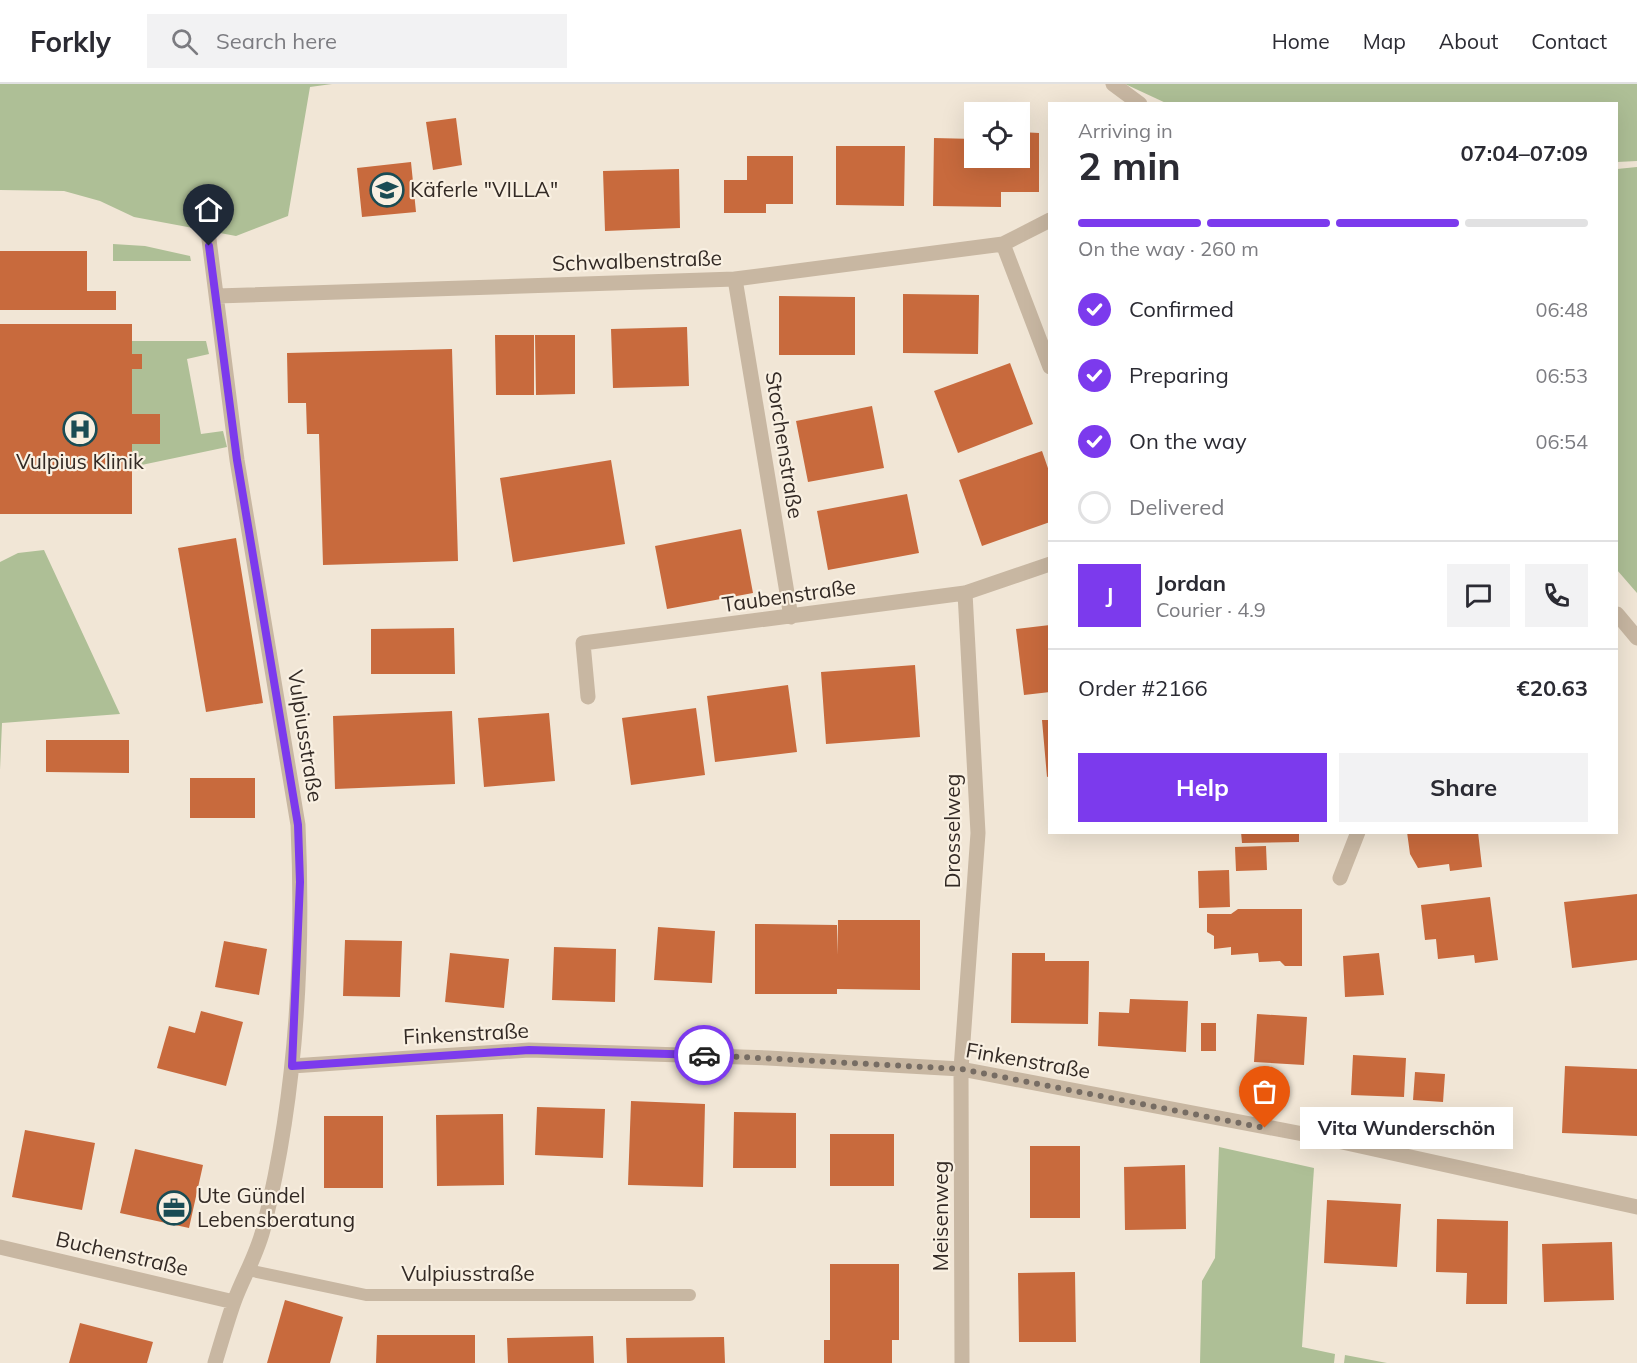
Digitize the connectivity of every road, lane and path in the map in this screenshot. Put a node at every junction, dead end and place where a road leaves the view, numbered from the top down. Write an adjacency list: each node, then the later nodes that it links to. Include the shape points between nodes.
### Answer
1 (1113, 84): 2 (street)
2 (1137, 102)
3 (206, 208): 7 (street, Vulpiusstraße)
4 (1048, 221): 5 (street, Schwalbenstraße)
5 (1003, 244): 6 (street, Schwalbenstraße); 8 (street)
6 (735, 279): 7 (street, Schwalbenstraße); 12 (street, Storchenstraße)
7 (217, 296): 17 (street, Vulpiusstraße, via 237,460 298,825 300,882)
8 (1048, 362)
9 (1048, 565): 10 (street, Taubenstraße)
10 (965, 593): 12 (street, Taubenstraße); 18 (street, Drosselweg, via 978,833)
11 (1618, 615): 13 (street)
12 (791, 617): 14 (street, Taubenstraße, via 583,643)
13 (1637, 638)
14 (588, 697)
15 (1357, 834): 16 (street)
16 (1340, 878)
17 (292, 1066): 18 (street, Finkenstraße, via 529,1050); 21 (street, Vulpiusstraße, via 264,1229)
18 (961, 1069): 19 (street, Finkenstraße, via 1324,1138); 25 (street, Meisenweg)
19 (1637, 1207)
20 (0, 1247): 23 (street, Buchenstraße)
21 (248, 1270): 22 (lane, Vulpiusstraße, via 366,1295); 23 (street, Vulpiusstraße)
22 (690, 1295)
23 (234, 1302): 24 (street, Vulpiusstraße)
24 (215, 1363)
25 (962, 1363)

